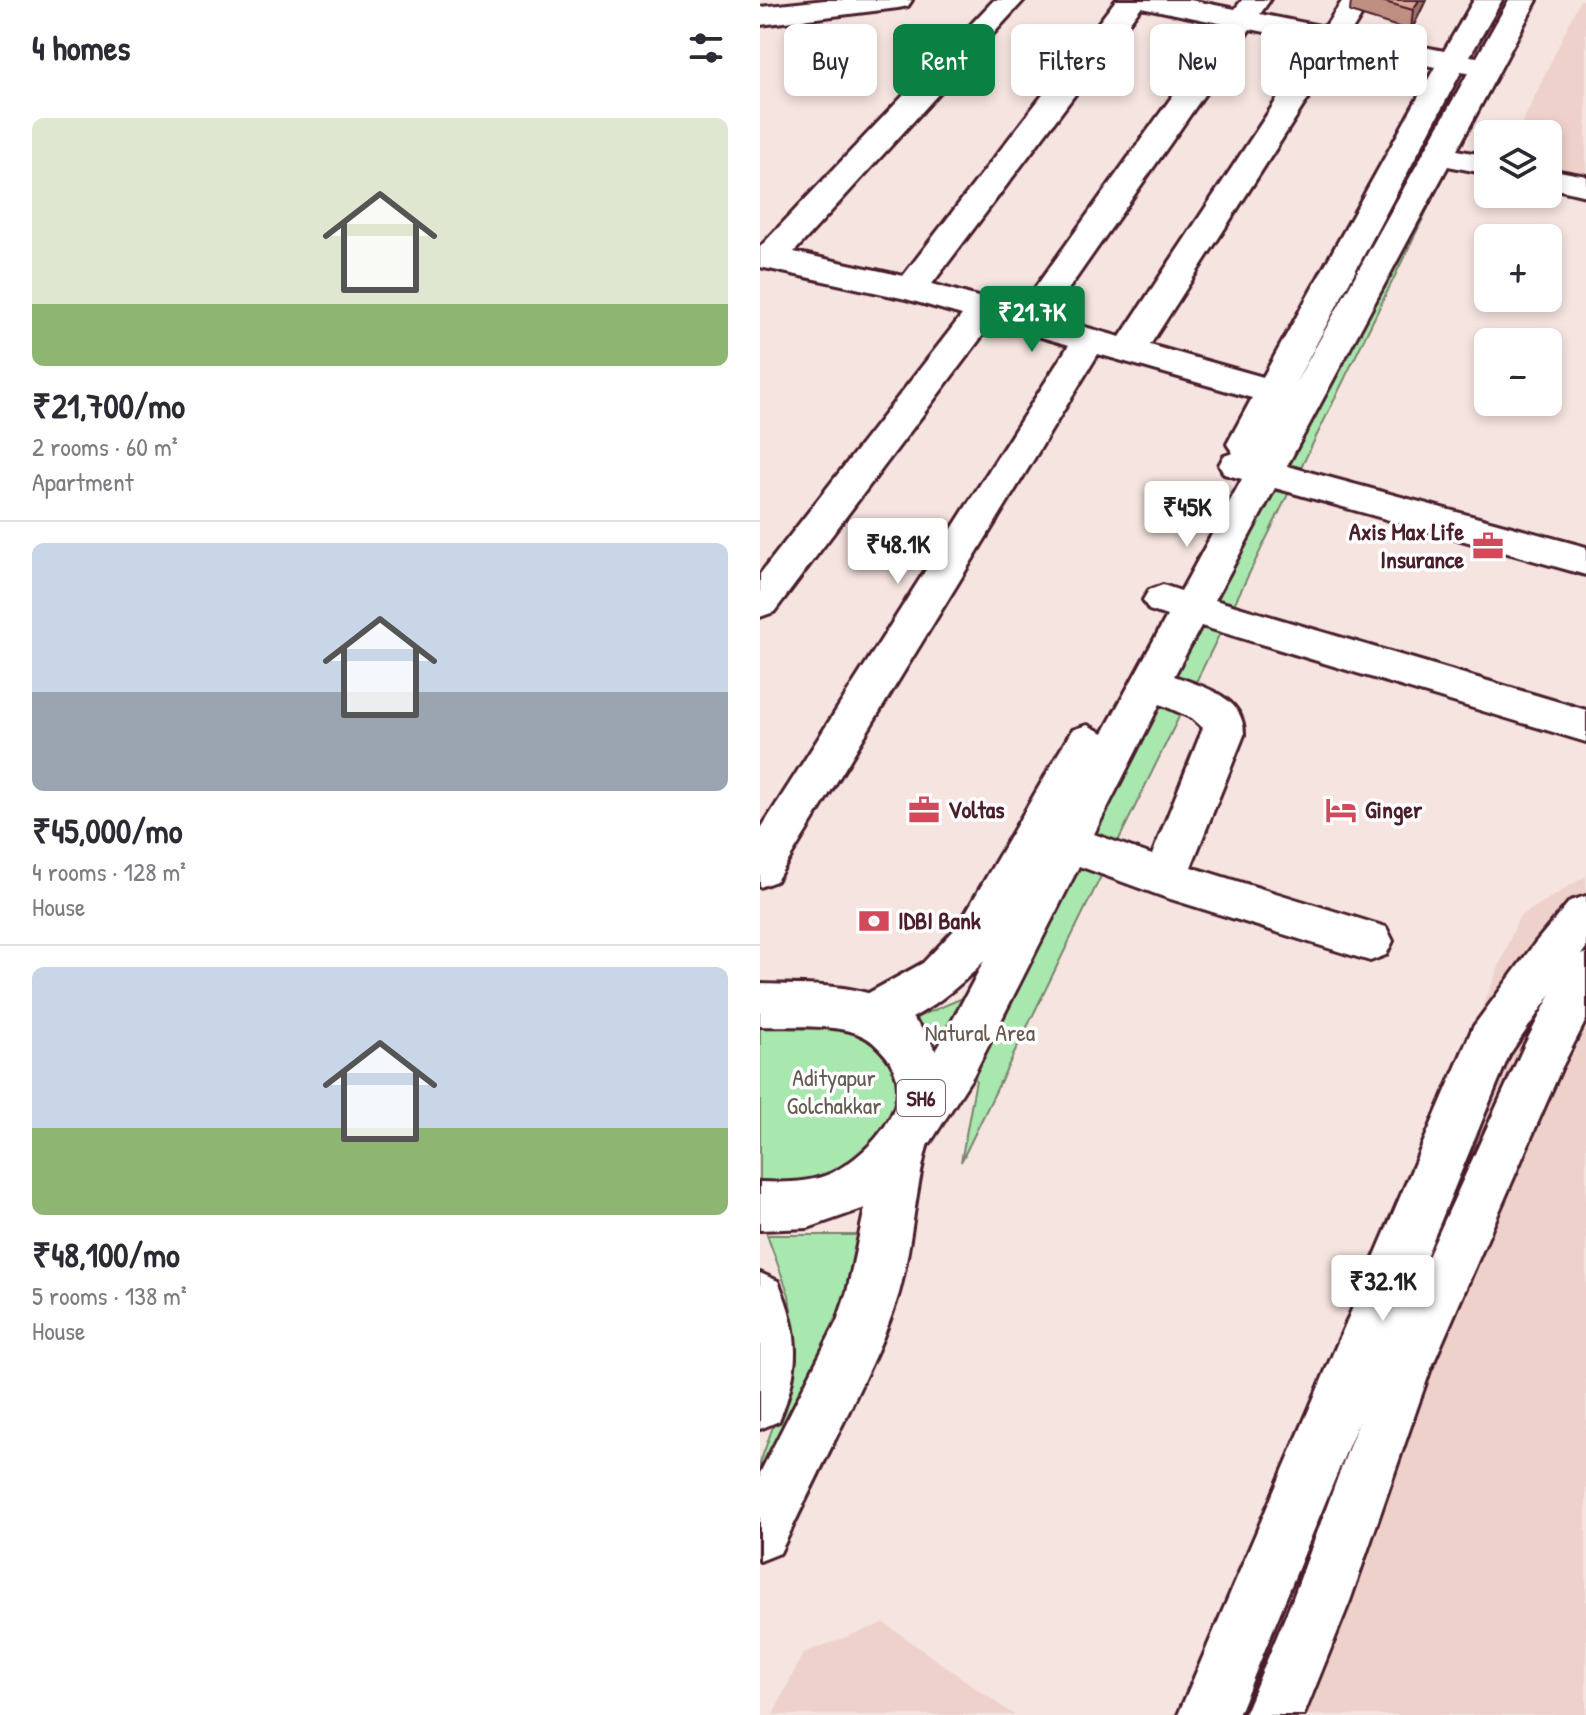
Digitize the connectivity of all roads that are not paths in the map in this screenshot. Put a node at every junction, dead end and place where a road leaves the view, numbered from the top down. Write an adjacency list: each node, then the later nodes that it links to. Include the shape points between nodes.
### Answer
1 (898, 0): 9 (street)
2 (1010, 0): 19 (street)
3 (1131, 0): 20 (street)
4 (1148, 0): 8 (street)
5 (1357, 0): 11 (street)
6 (1488, 0): 13 (street)
7 (1523, 0): 13 (street)
8 (1249, 10): 10 (street); 22 (street)
9 (760, 16)
10 (1292, 24)
11 (1342, 24)
12 (1427, 56): 13 (street)
13 (1471, 65): 15 (street); 25 (street, via 1410,135)
14 (1296, 96): 24 (street)
15 (1437, 155): 16 (street); 25 (street)
16 (1474, 162)
17 (1562, 181): 18 (street)
18 (1586, 186)
19 (766, 257): 20 (street)
20 (911, 289): 21 (street)
21 (985, 309): 22 (street); 28 (street)
22 (1027, 323): 23 (street)
23 (1090, 339): 24 (street); 33 (street)
24 (1129, 350): 25 (street)
25 (1288, 397): 26 (street)
26 (1250, 468): 27 (street); 29 (street)
27 (1586, 561)
28 (760, 602)
29 (1177, 604): 30 (street); 31 (street); 32 (street)
30 (1150, 683): 32 (street); 34 (street, via 1206,708 1223,723 1223,735)
31 (1586, 726)
32 (1052, 838): 34 (street); 39 (street, via 939,977); 42 (street, via 956,1061)
33 (760, 868)
34 (1164, 878): 36 (street)
35 (1586, 915): 40 (street)
36 (1370, 941)
37 (1586, 973): 41 (street)
38 (760, 1005): 39 (street)
39 (871, 1016): 42 (street, SH6, via 901,1037 917,1062 923,1085 920,1109)
40 (1490, 1042): 41 (street); 47 (street)
41 (1542, 1059): 48 (street, via 1405,1367)
42 (907, 1137): 43 (street, SH6, via 879,1173 859,1186 822,1201); 46 (street, SH6, via 873,1292 859,1332)
43 (760, 1206)
44 (760, 1299): 45 (street, via 771,1348)
45 (760, 1402)
46 (760, 1533)
47 (1208, 1715)
48 (1274, 1715)

